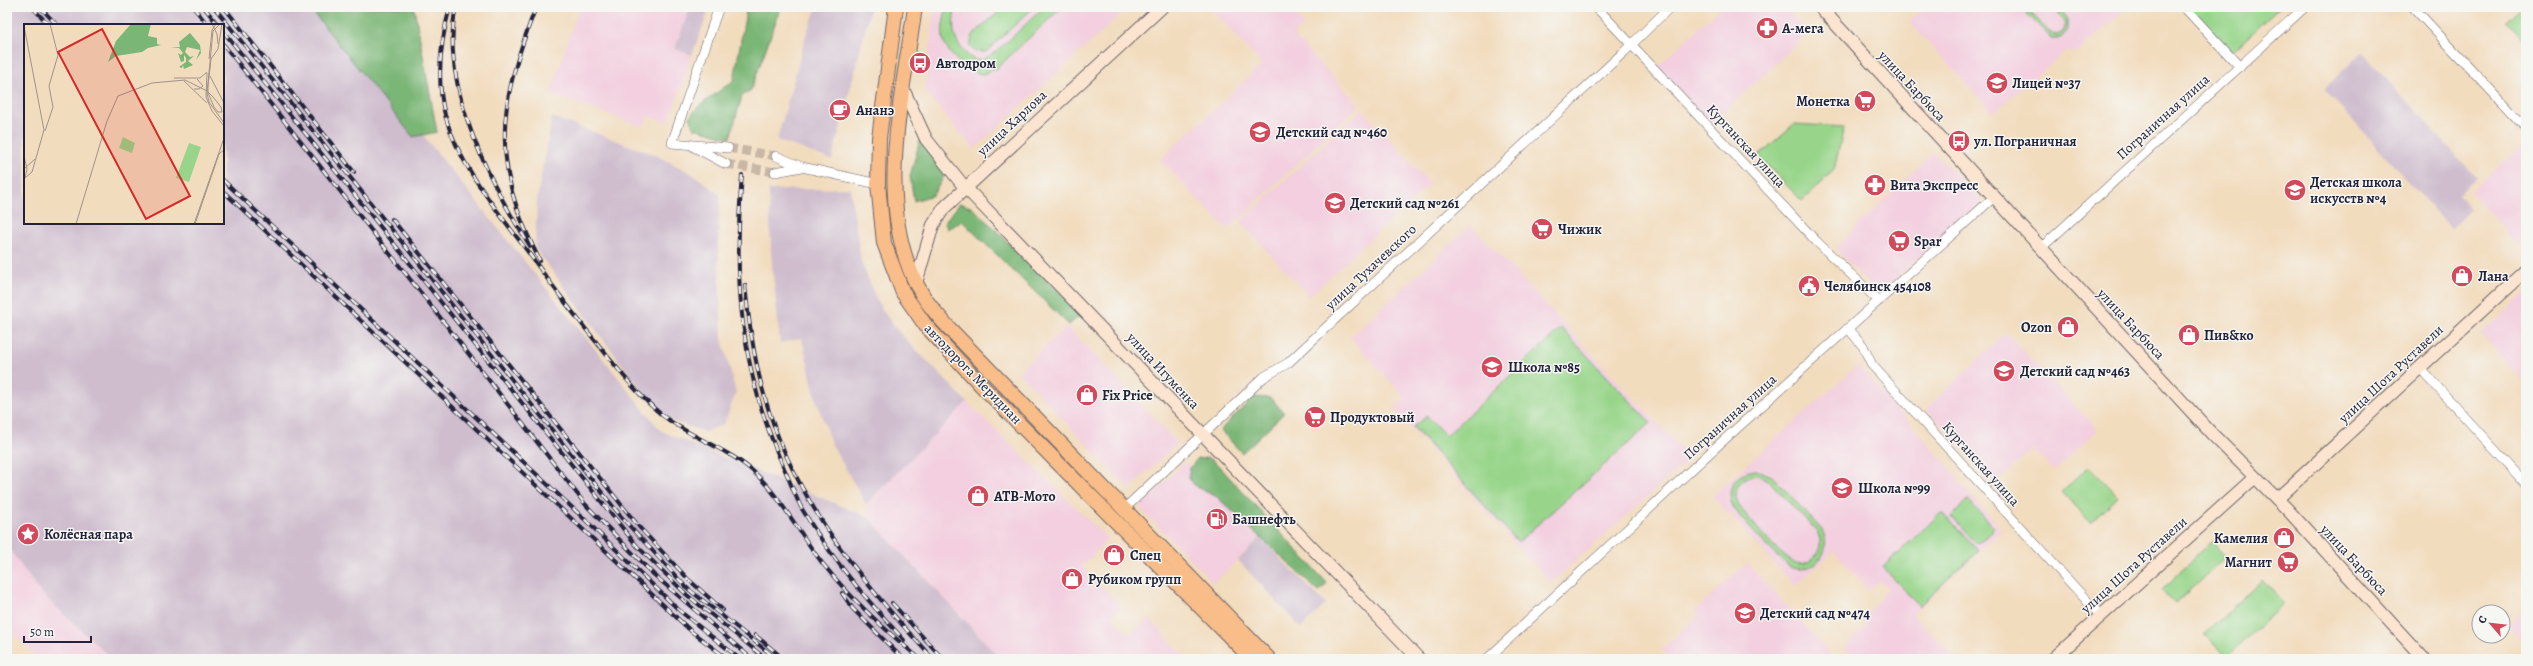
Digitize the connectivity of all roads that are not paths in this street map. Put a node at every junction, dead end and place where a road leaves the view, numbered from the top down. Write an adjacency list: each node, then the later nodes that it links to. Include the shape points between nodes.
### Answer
1 (719, 7): 15 (street, via 672,143)
2 (896, 7): 21 (main road, автодорога Меридиан, via 880,138)
3 (915, 7): 13 (main road, автодорога Меридиан)
4 (1162, 7): 22 (street, улица Харлова)
5 (1596, 7): 11 (street, Курганская улица)
6 (1670, 7): 11 (street, улица Тухачевского)
7 (1820, 7): 23 (street, улица Барбюса)
8 (2184, 7): 12 (street)
9 (2305, 7): 12 (street, Пограничная улица)
10 (2413, 7): 14 (street)
11 (1632, 45): 27 (street, Курганская улица, via 1816,241); 30 (street, улица Тухачевского, via 1293,358 1264,377)
12 (2240, 67): 24 (street, Пограничная улица)
13 (904, 91): 22 (street, улица Игуменка, via 926,139); 26 (main road, автодорога Меридиан, via 896,139 894,185 898,226)
14 (2526, 128)
15 (691, 146): 16 (street); 18 (street)
16 (728, 148)
17 (776, 156): 19 (street)
18 (726, 164)
19 (802, 168): 20 (street); 21 (street)
20 (775, 172)
21 (878, 184): 36 (main road, автодорога Меридиан, via 884,243 892,270 914,311 981,385)
22 (965, 187): 26 (street, улица Харлова, via 944,208 933,225); 30 (street, улица Игуменка)
23 (1994, 197): 24 (street, улица Барбюса); 27 (street, Пограничная улица)
24 (2041, 248): 31 (street, улица Барбюса)
25 (2526, 270): 29 (street, улица Шота Руставели)
26 (916, 283): 34 (main road, автодорога Меридиан, via 950,329)
27 (1878, 301): 28 (street, Пограничная улица)
28 (1848, 328): 35 (street, Курганская улица, via 1863,346 1872,364); 39 (street, Пограничная улица)
29 (2420, 368): 32 (street); 33 (street, улица Шота Руставели)
30 (1203, 435): 34 (street, улица Тухачевского); 38 (street, улица Игуменка)
31 (2254, 478): 33 (street, улица Барбюса); 35 (street, улица Шота Руставели)
32 (2526, 484)
33 (2277, 499): 41 (street, улица Барбюса)
34 (1123, 510): 37 (main road, автодорога Меридиан)
35 (2100, 615): 40 (street, улица Шота Руставели)
36 (1252, 659)
37 (1269, 659)
38 (1419, 659)
39 (1487, 659)
40 (2053, 659)
41 (2424, 659)

